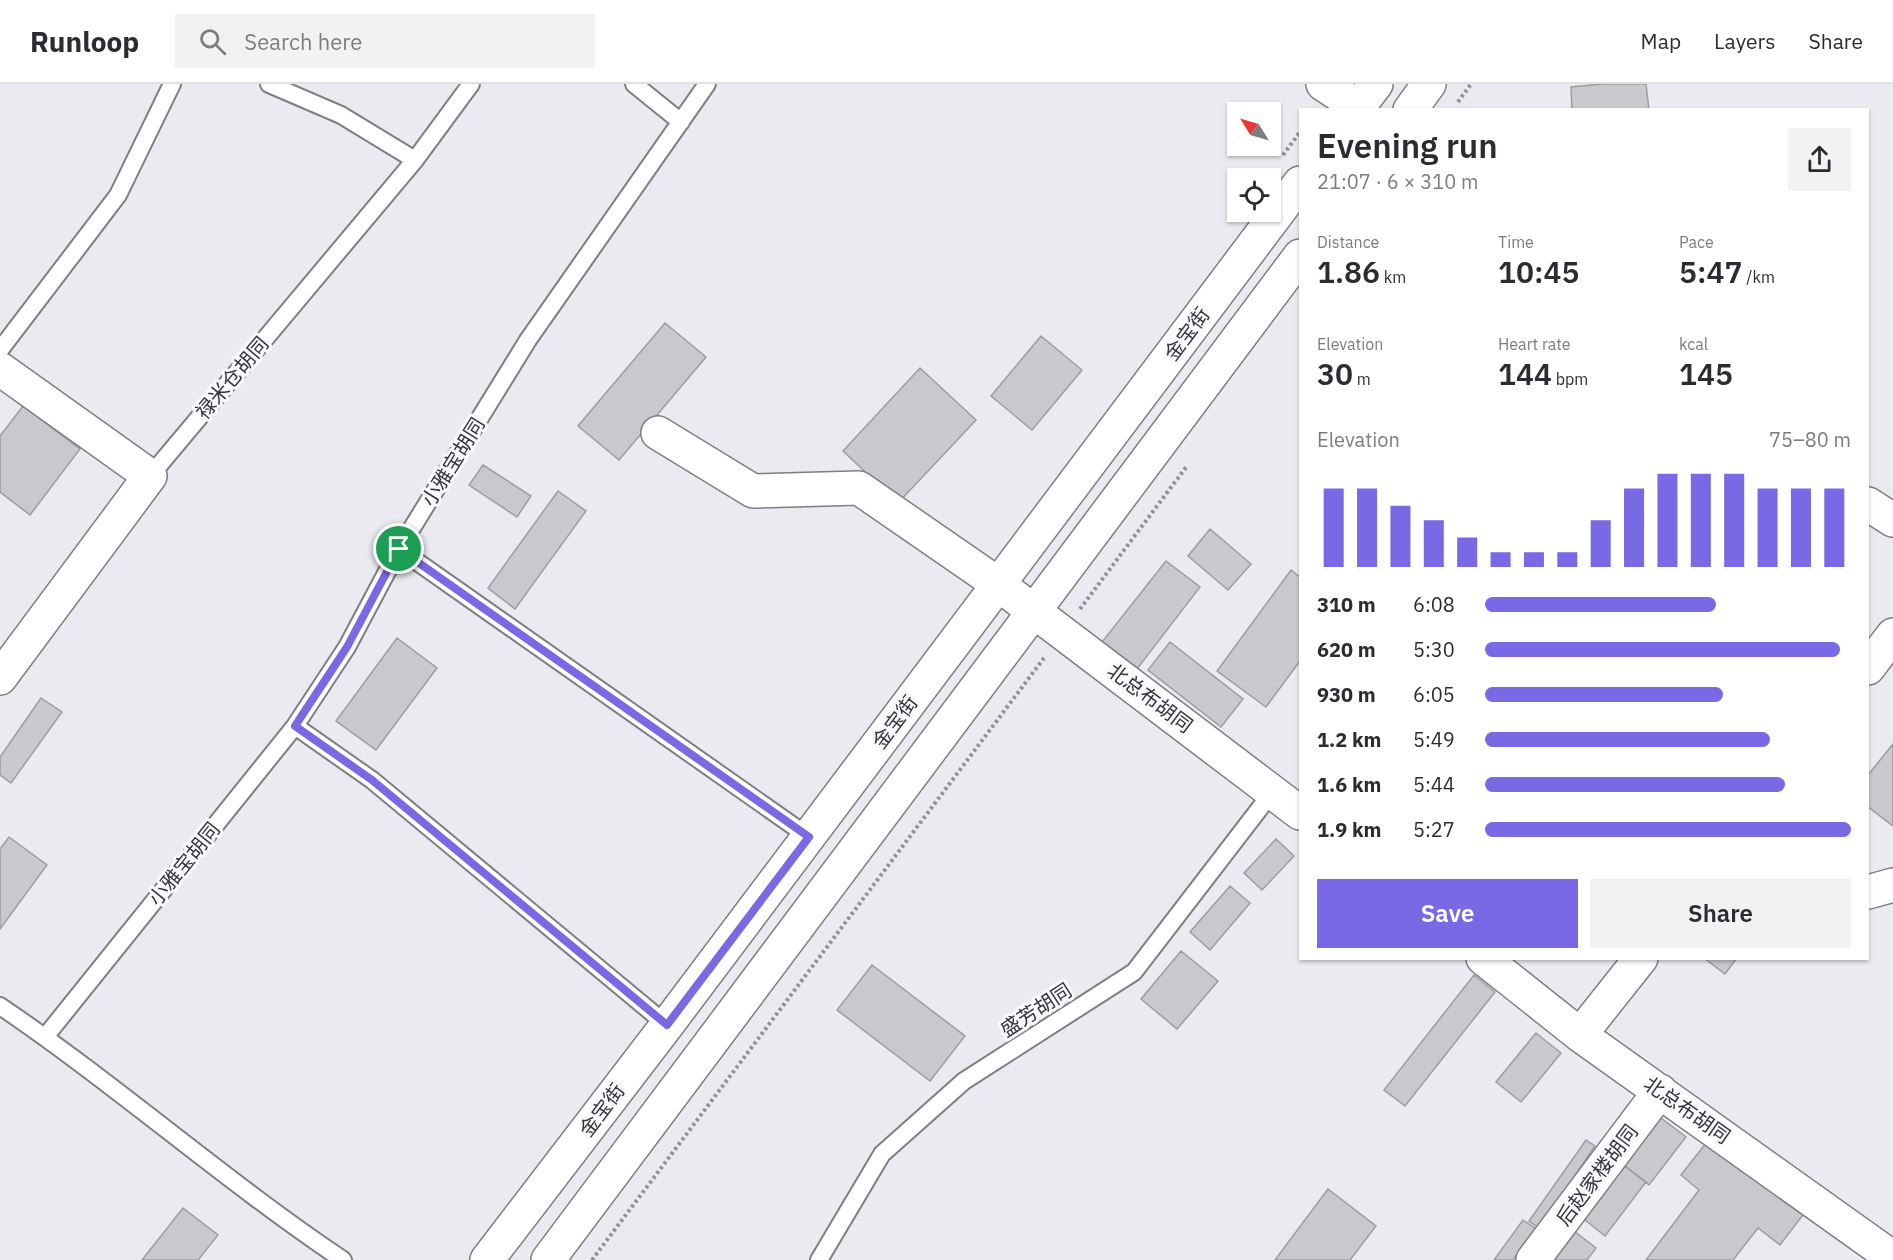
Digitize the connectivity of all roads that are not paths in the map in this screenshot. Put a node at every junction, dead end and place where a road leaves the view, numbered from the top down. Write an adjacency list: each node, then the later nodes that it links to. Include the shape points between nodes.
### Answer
1 (172, 84): 14 (lane, via 118,195)
2 (269, 84): 11 (lane, via 341,115)
3 (471, 84): 11 (lane, 禄米仓胡同)
4 (634, 84): 10 (lane)
5 (707, 84): 10 (lane, 小雅宝胡同)
6 (1323, 84): 8 (main road)
7 (1429, 84): 9 (main road)
8 (1363, 100)
9 (1411, 108)
10 (681, 122): 20 (lane, 小雅宝胡同, via 528,340)
11 (415, 160): 17 (lane, 禄米仓胡同)
12 (1299, 184): 21 (main road, 金宝街)
13 (1299, 257): 22 (main road)
14 (0, 350)
15 (0, 369): 17 (main road)
16 (658, 433): 21 (main road, 北总布胡同, via 753,491 859,488)
17 (150, 476): 25 (main road, 禄米仓胡同)
18 (1869, 505): 19 (main road)
19 (1893, 520)
20 (399, 549): 26 (lane, 小雅宝胡同, via 347,647); 29 (lane)
21 (999, 584): 22 (main road, 北总布胡同); 29 (main road, 金宝街)
22 (1034, 611): 27 (main road, 北总布胡同); 43 (main road)
23 (1893, 635): 24 (main road)
24 (1869, 667)
25 (0, 678)
26 (295, 726): 35 (lane, via 372,780); 37 (lane, 小雅宝胡同)
27 (1273, 791): 28 (main road, 北总布胡同); 44 (lane, 盛芳胡同, via 1134,972 964,1081 882,1154)
28 (1299, 812)
29 (809, 837): 35 (main road, 金宝街)
30 (1893, 885): 31 (main road)
31 (1869, 892)
32 (1486, 960): 36 (main road, 北总布胡同)
33 (1639, 960): 36 (main road)
34 (0, 1006): 37 (lane)
35 (667, 1025): 42 (main road, 金宝街)
36 (1580, 1035): 38 (main road, 北总布胡同)
37 (45, 1037): 41 (lane)
38 (1660, 1090): 39 (main road, 北总布胡同); 45 (main road, 后赵家楼胡同)
39 (1857, 1249): 40 (main road, 北总布胡同)
40 (1893, 1258)
41 (343, 1260)
42 (487, 1260)
43 (548, 1260)
44 (819, 1260)
45 (1533, 1260)

